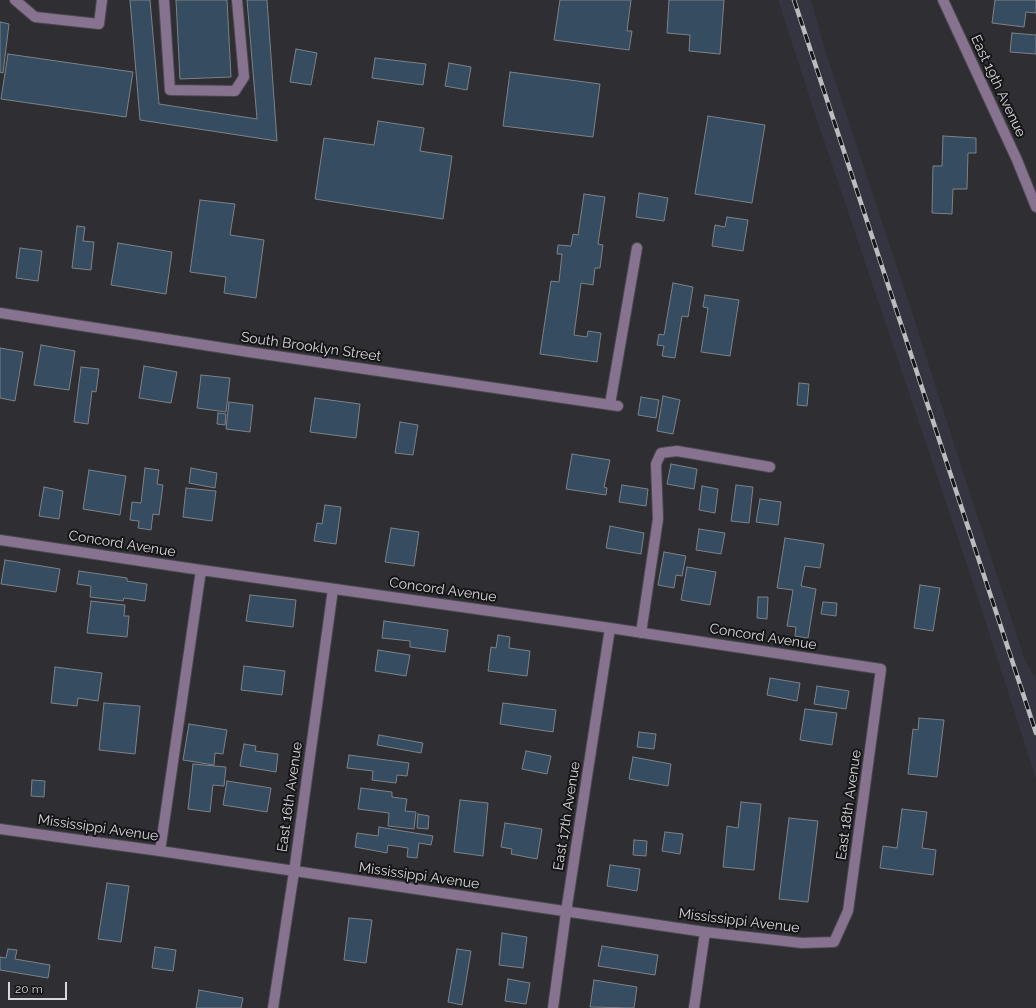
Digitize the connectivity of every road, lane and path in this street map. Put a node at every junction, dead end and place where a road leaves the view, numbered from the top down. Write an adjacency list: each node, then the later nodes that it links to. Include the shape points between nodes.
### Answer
1 (15, 0): 2 (street, via 35,17 99,24)
2 (102, 0)
3 (164, 0): 4 (street, via 170,90 235,91 244,77)
4 (237, 0)
5 (943, 0): 6 (street, East 19th Avenue, via 1018,160)
6 (1036, 207)
7 (637, 248): 8 (street, South Brooklyn Street, via 614,405)
8 (0, 313)
9 (770, 467): 14 (street, via 677,451 661,452 656,464 658,519)
10 (0, 540): 11 (street, Concord Avenue)
11 (201, 570): 12 (street, Concord Avenue); 17 (street)
12 (333, 589): 13 (street, Concord Avenue); 18 (street, East 16th Avenue)
13 (610, 628): 14 (street, Concord Avenue); 19 (street, East 17th Avenue)
14 (641, 633): 15 (street, Concord Avenue)
15 (881, 670): 21 (street, East 18th Avenue, via 848,911)
16 (0, 829): 17 (street, Mississippi Avenue)
17 (160, 851): 18 (street, Mississippi Avenue)
18 (294, 872): 19 (street, Mississippi Avenue); 22 (street, East 16th Avenue)
19 (566, 912): 20 (street, Mississippi Avenue); 23 (street, East 17th Avenue)
20 (705, 932): 21 (street, Mississippi Avenue, via 802,943); 24 (street)
21 (834, 942)
22 (273, 1008)
23 (553, 1008)
24 (694, 1008)

